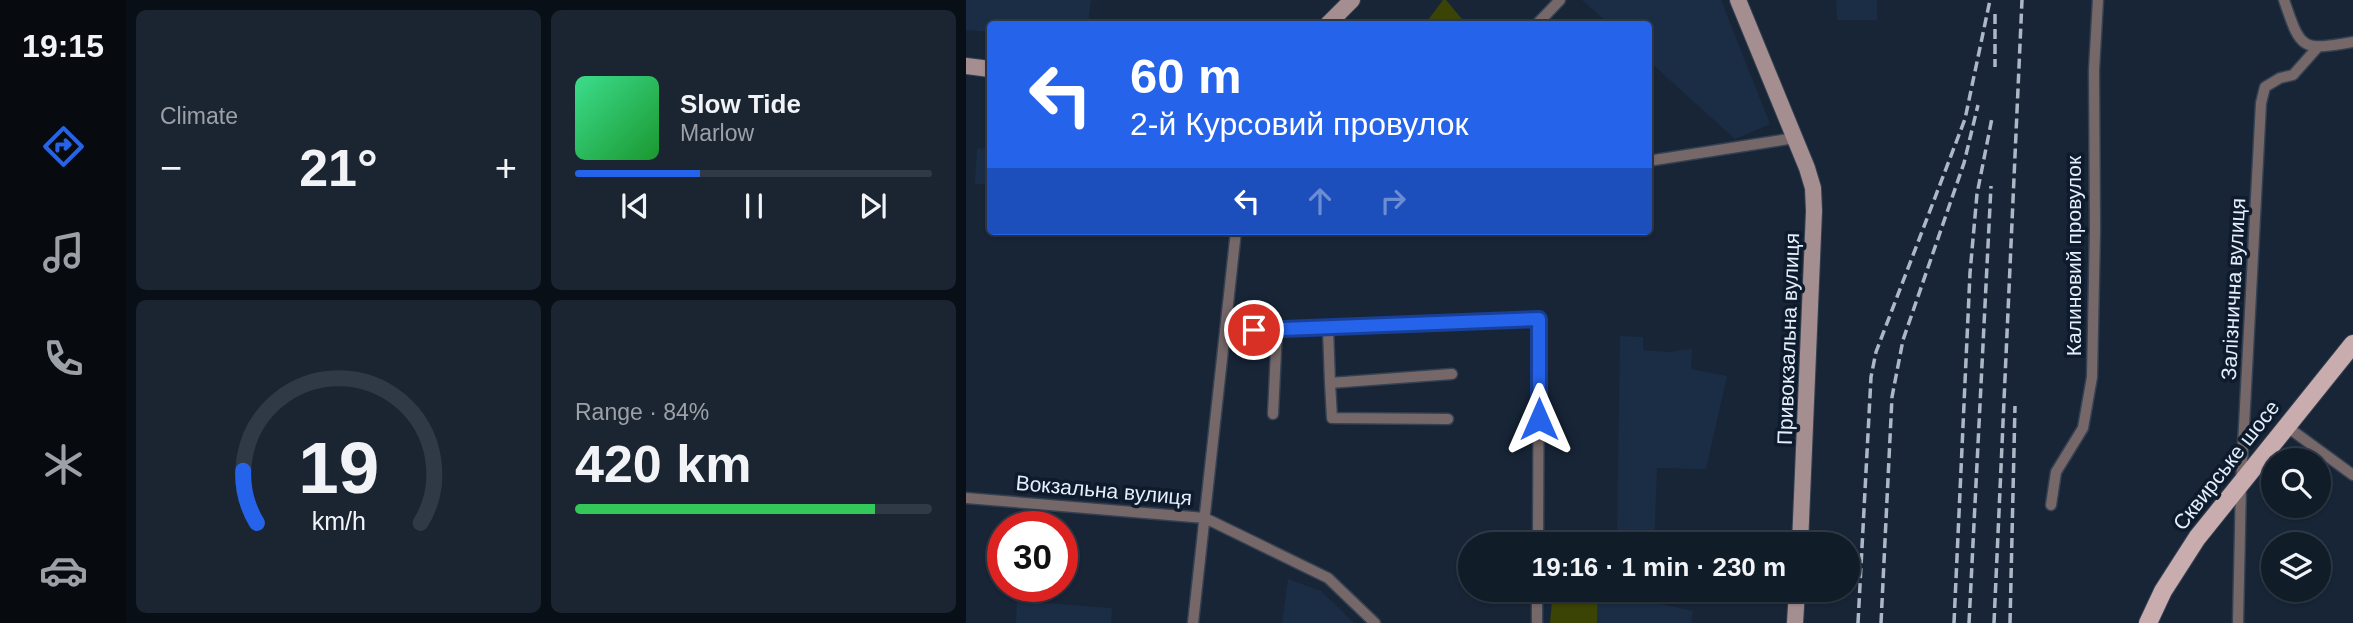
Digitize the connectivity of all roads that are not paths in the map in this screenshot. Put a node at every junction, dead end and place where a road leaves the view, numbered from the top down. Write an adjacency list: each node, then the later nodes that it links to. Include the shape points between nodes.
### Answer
1 (1352, 0): 6 (street)
2 (1560, 0): 7 (street)
3 (1738, 0): 12 (street, Привокзальна вулиця)
4 (2098, 0): 27 (street, Калиновий провулок, via 2092,377 2083,428 2056,472)
5 (2284, 0): 9 (street, via 2303,43)
6 (1331, 21)
7 (1539, 21)
8 (2353, 43): 9 (street)
9 (2317, 48): 25 (street, Залізнична вулиця, via 2293,75 2265,87 2261,103)
10 (966, 66): 11 (street)
11 (987, 69)
12 (1795, 138): 13 (street); 30 (street, Привокзальна вулиця, via 1813,188 1814,211)
13 (1652, 160)
14 (1236, 235): 17 (street)
15 (1328, 328): 16 (street); 20 (street); 29 (street, via 1539,319)
16 (1277, 329): 17 (street); 21 (street)
17 (1226, 330): 28 (street)
18 (2353, 344): 23 (main road, Сквирське шосе)
19 (1452, 374): 20 (street)
20 (1330, 383): 22 (street, via 1332,418)
21 (1273, 414)
22 (1448, 419)
23 (2286, 426): 24 (street); 25 (main road, Сквирське шосе)
24 (2353, 475)
25 (2241, 482): 37 (main road, Сквирське шосе, via 2179,564); 38 (street, Залізнична вулиця)
26 (966, 498): 28 (street, Вокзальна вулиця)
27 (2052, 505)
28 (1205, 518): 33 (street); 34 (street, Вокзальна вулиця, via 1328,578)
29 (1538, 532)
30 (1801, 532)
31 (1537, 602): 35 (street)
32 (1797, 602): 36 (street)
33 (1194, 623)
34 (1375, 623)
35 (1537, 623)
36 (1796, 623)
37 (2148, 623)
38 (2238, 623)

